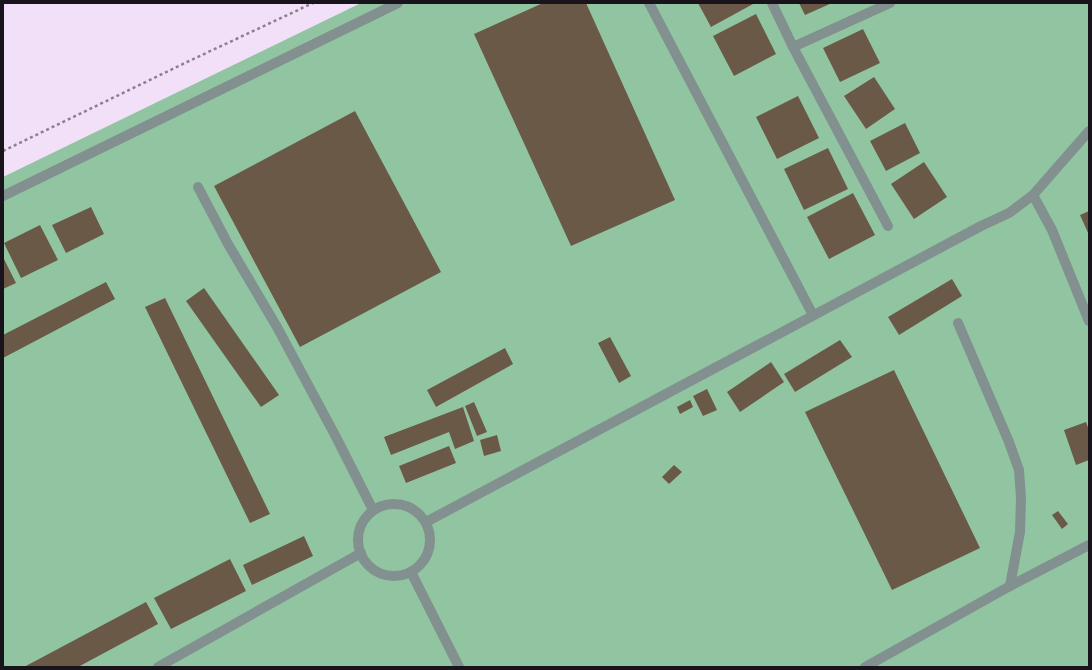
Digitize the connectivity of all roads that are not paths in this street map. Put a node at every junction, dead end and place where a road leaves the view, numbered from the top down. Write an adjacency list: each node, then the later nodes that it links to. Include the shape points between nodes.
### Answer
1 (398, 3): 9 (street)
2 (649, 3): 11 (street)
3 (772, 3): 5 (street)
4 (890, 3): 5 (street)
5 (793, 47): 10 (street)
6 (1089, 132): 8 (street)
7 (198, 188): 14 (street, via 277,327)
8 (1033, 195): 11 (street, via 1009,213); 12 (street, via 1052,230)
9 (3, 196)
10 (888, 226)
11 (813, 315): 15 (street)
12 (1089, 321)
13 (958, 323): 19 (street, via 1019,470 1020,532)
14 (373, 510): 15 (street, via 384,504 396,503 418,512); 17 (street, via 359,529)
15 (426, 522): 18 (street, via 431,545 420,566)
16 (1089, 545): 19 (street)
17 (360, 554): 18 (street, via 367,564 388,576); 20 (street)
18 (411, 572): 21 (street)
19 (1010, 586): 22 (street)
20 (158, 667)
21 (458, 667)
22 (865, 667)

